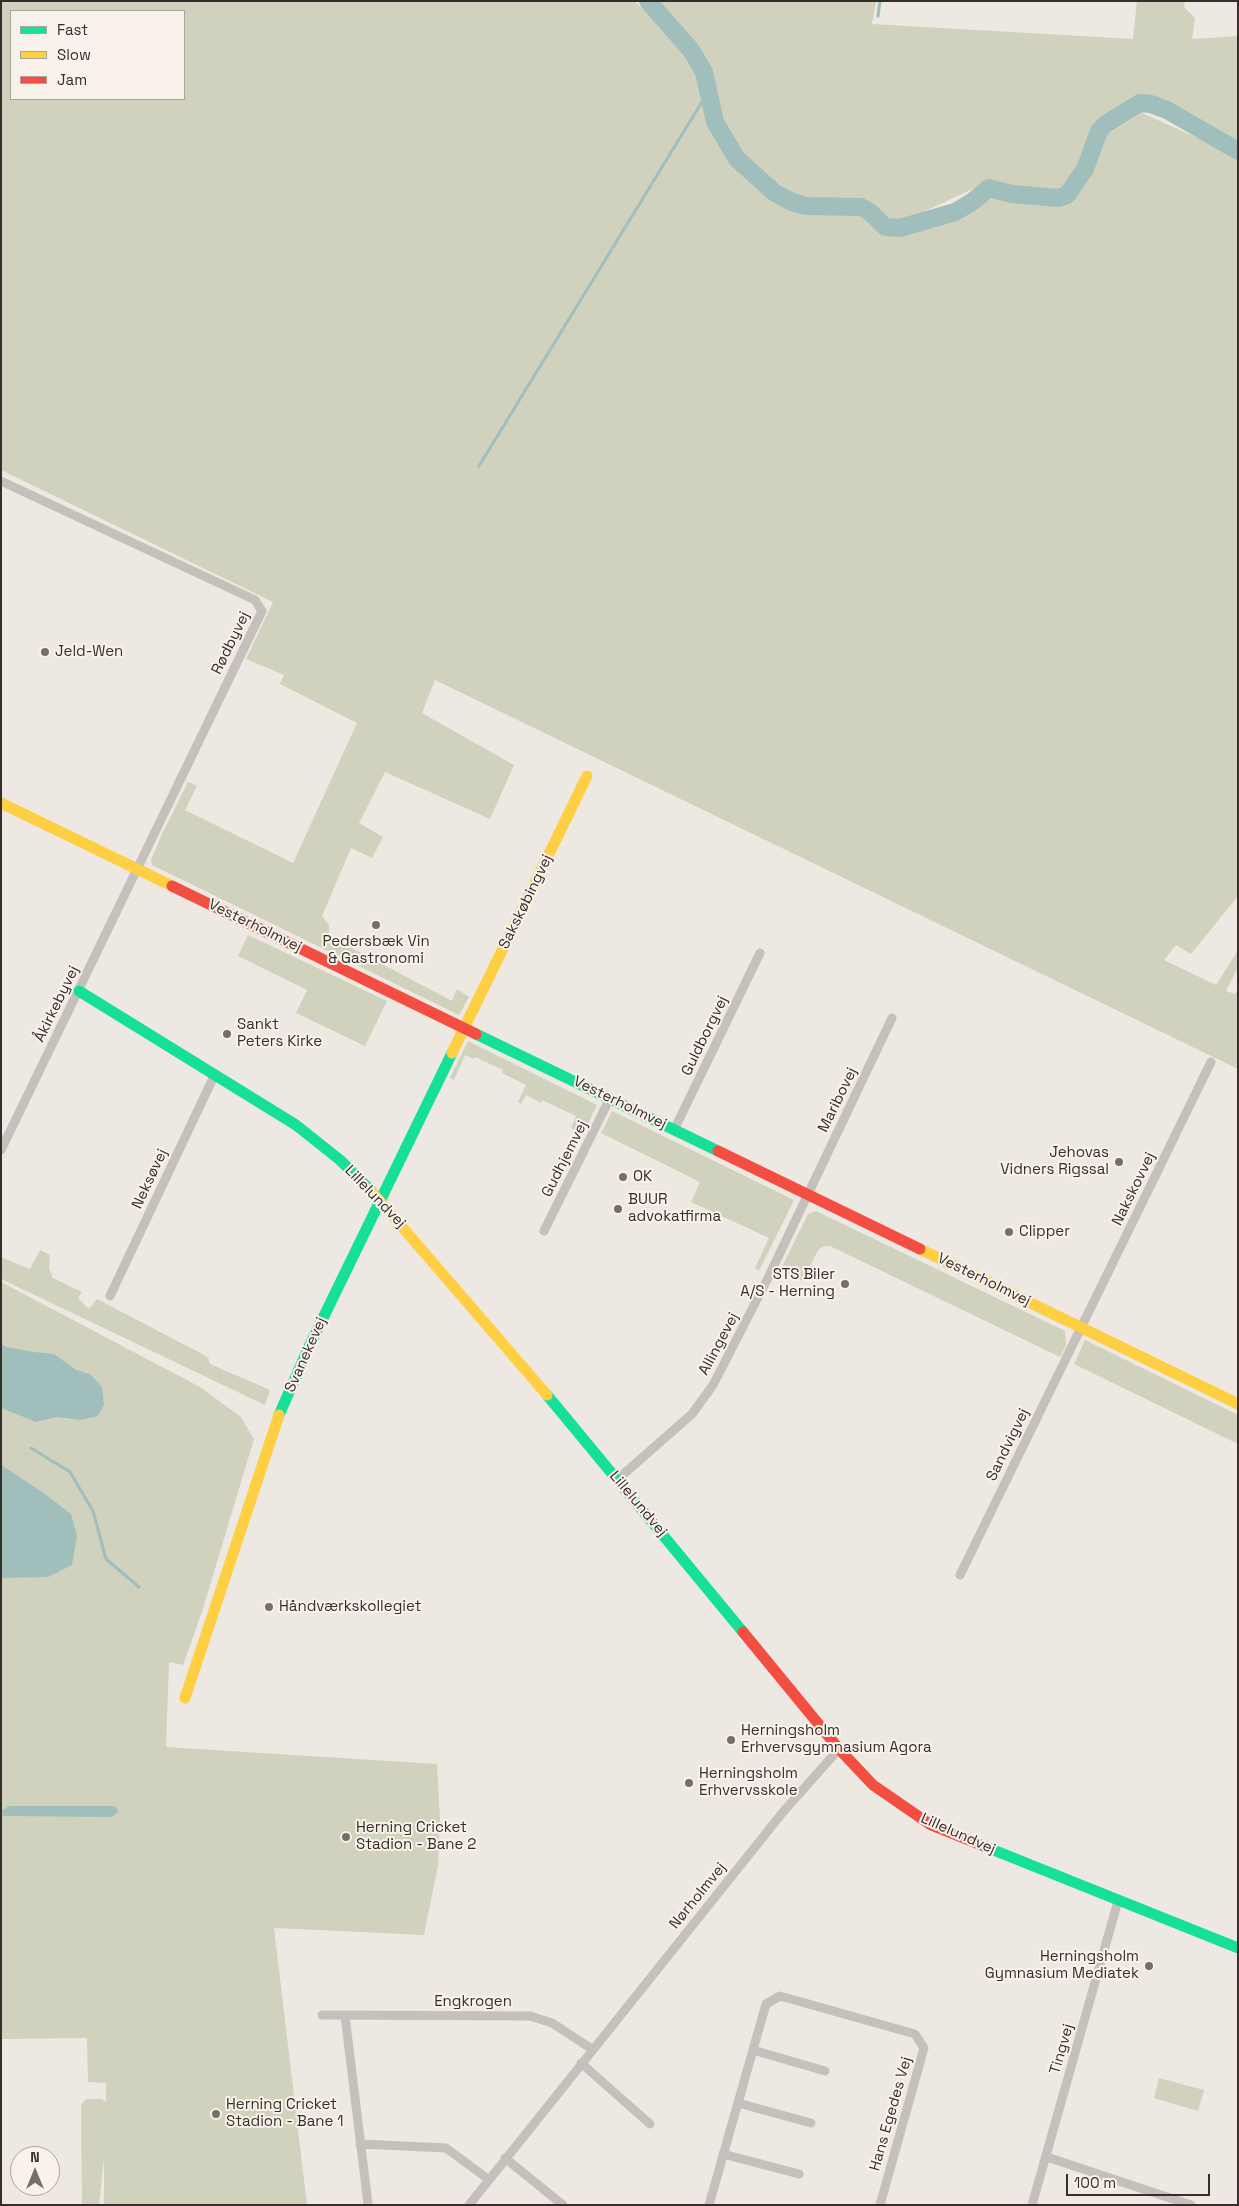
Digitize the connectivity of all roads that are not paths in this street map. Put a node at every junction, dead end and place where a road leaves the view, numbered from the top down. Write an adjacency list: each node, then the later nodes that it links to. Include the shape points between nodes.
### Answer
1 (1, 481): 4 (street, Rødbyvej, via 254,600 262,611)
2 (587, 776): 8 (street, Sakskøbingvej)
3 (1, 803): 4 (street, Vesterholmvej)
4 (138, 869): 6 (street, Åkirkebyvej); 8 (street, Vesterholmvej)
5 (760, 953): 12 (street, Guldborgvej)
6 (79, 991): 10 (street, Lillelundvej); 13 (street, Åkirkebyvej)
7 (892, 1018): 14 (street, Maribovej)
8 (465, 1028): 11 (street, Vesterholmvej); 15 (street, Svanekevej)
9 (1211, 1062): 18 (street, Nakskovvej)
10 (215, 1074): 15 (street, Lillelundvej, via 296,1125 340,1160); 17 (street, Neksøvej)
11 (610, 1098): 12 (street, Vesterholmvej); 16 (street, Gudhjemvej)
12 (674, 1130): 14 (street, Vesterholmvej)
13 (1, 1150)
14 (808, 1194): 18 (street, Vesterholmvej); 20 (street, Allingevej, via 713,1385 692,1414)
15 (380, 1200): 20 (street, Lillelundvej); 22 (street, Svanekevej, via 276,1422)
16 (544, 1231)
17 (110, 1296)
18 (1081, 1328): 19 (street, Vesterholmvej); 21 (street, Sandvigvej)
19 (1238, 1404)
20 (618, 1479): 23 (street, Lillelundvej)
21 (960, 1574)
22 (185, 1698)
23 (839, 1749): 24 (street, Lillelundvej, via 873,1785 931,1825); 28 (street, Nørholmvej, via 783,1812)
24 (1118, 1901): 25 (street, Lillelundvej); 37 (street, Tingvej)
25 (1238, 1948)
26 (322, 2015): 27 (street, Engkrogen)
27 (345, 2016): 28 (street, Engkrogen, via 530,2016 552,2023); 35 (street)
28 (592, 2049): 30 (street, Nørholmvej)
29 (753, 2050): 31 (street); 32 (street); 45 (street, Hans Egedes Vej, via 766,2004 780,1996 914,2034 924,2048)
30 (581, 2064): 34 (street); 38 (street, Nørholmvej)
31 (825, 2072)
32 (738, 2103): 33 (street); 36 (street)
33 (811, 2123)
34 (650, 2124)
35 (360, 2144): 40 (street, via 446,2148); 41 (street)
36 (723, 2154): 39 (street); 44 (street)
37 (1047, 2157): 46 (street, Tingvej); 47 (street)
38 (505, 2158): 40 (street, Nørholmvej); 43 (street)
39 (799, 2174)
40 (488, 2179): 42 (street, Nørholmvej)
41 (368, 2204)
42 (469, 2205)
43 (563, 2205)
44 (709, 2205)
45 (880, 2205)
46 (1032, 2205)
47 (1191, 2205)

